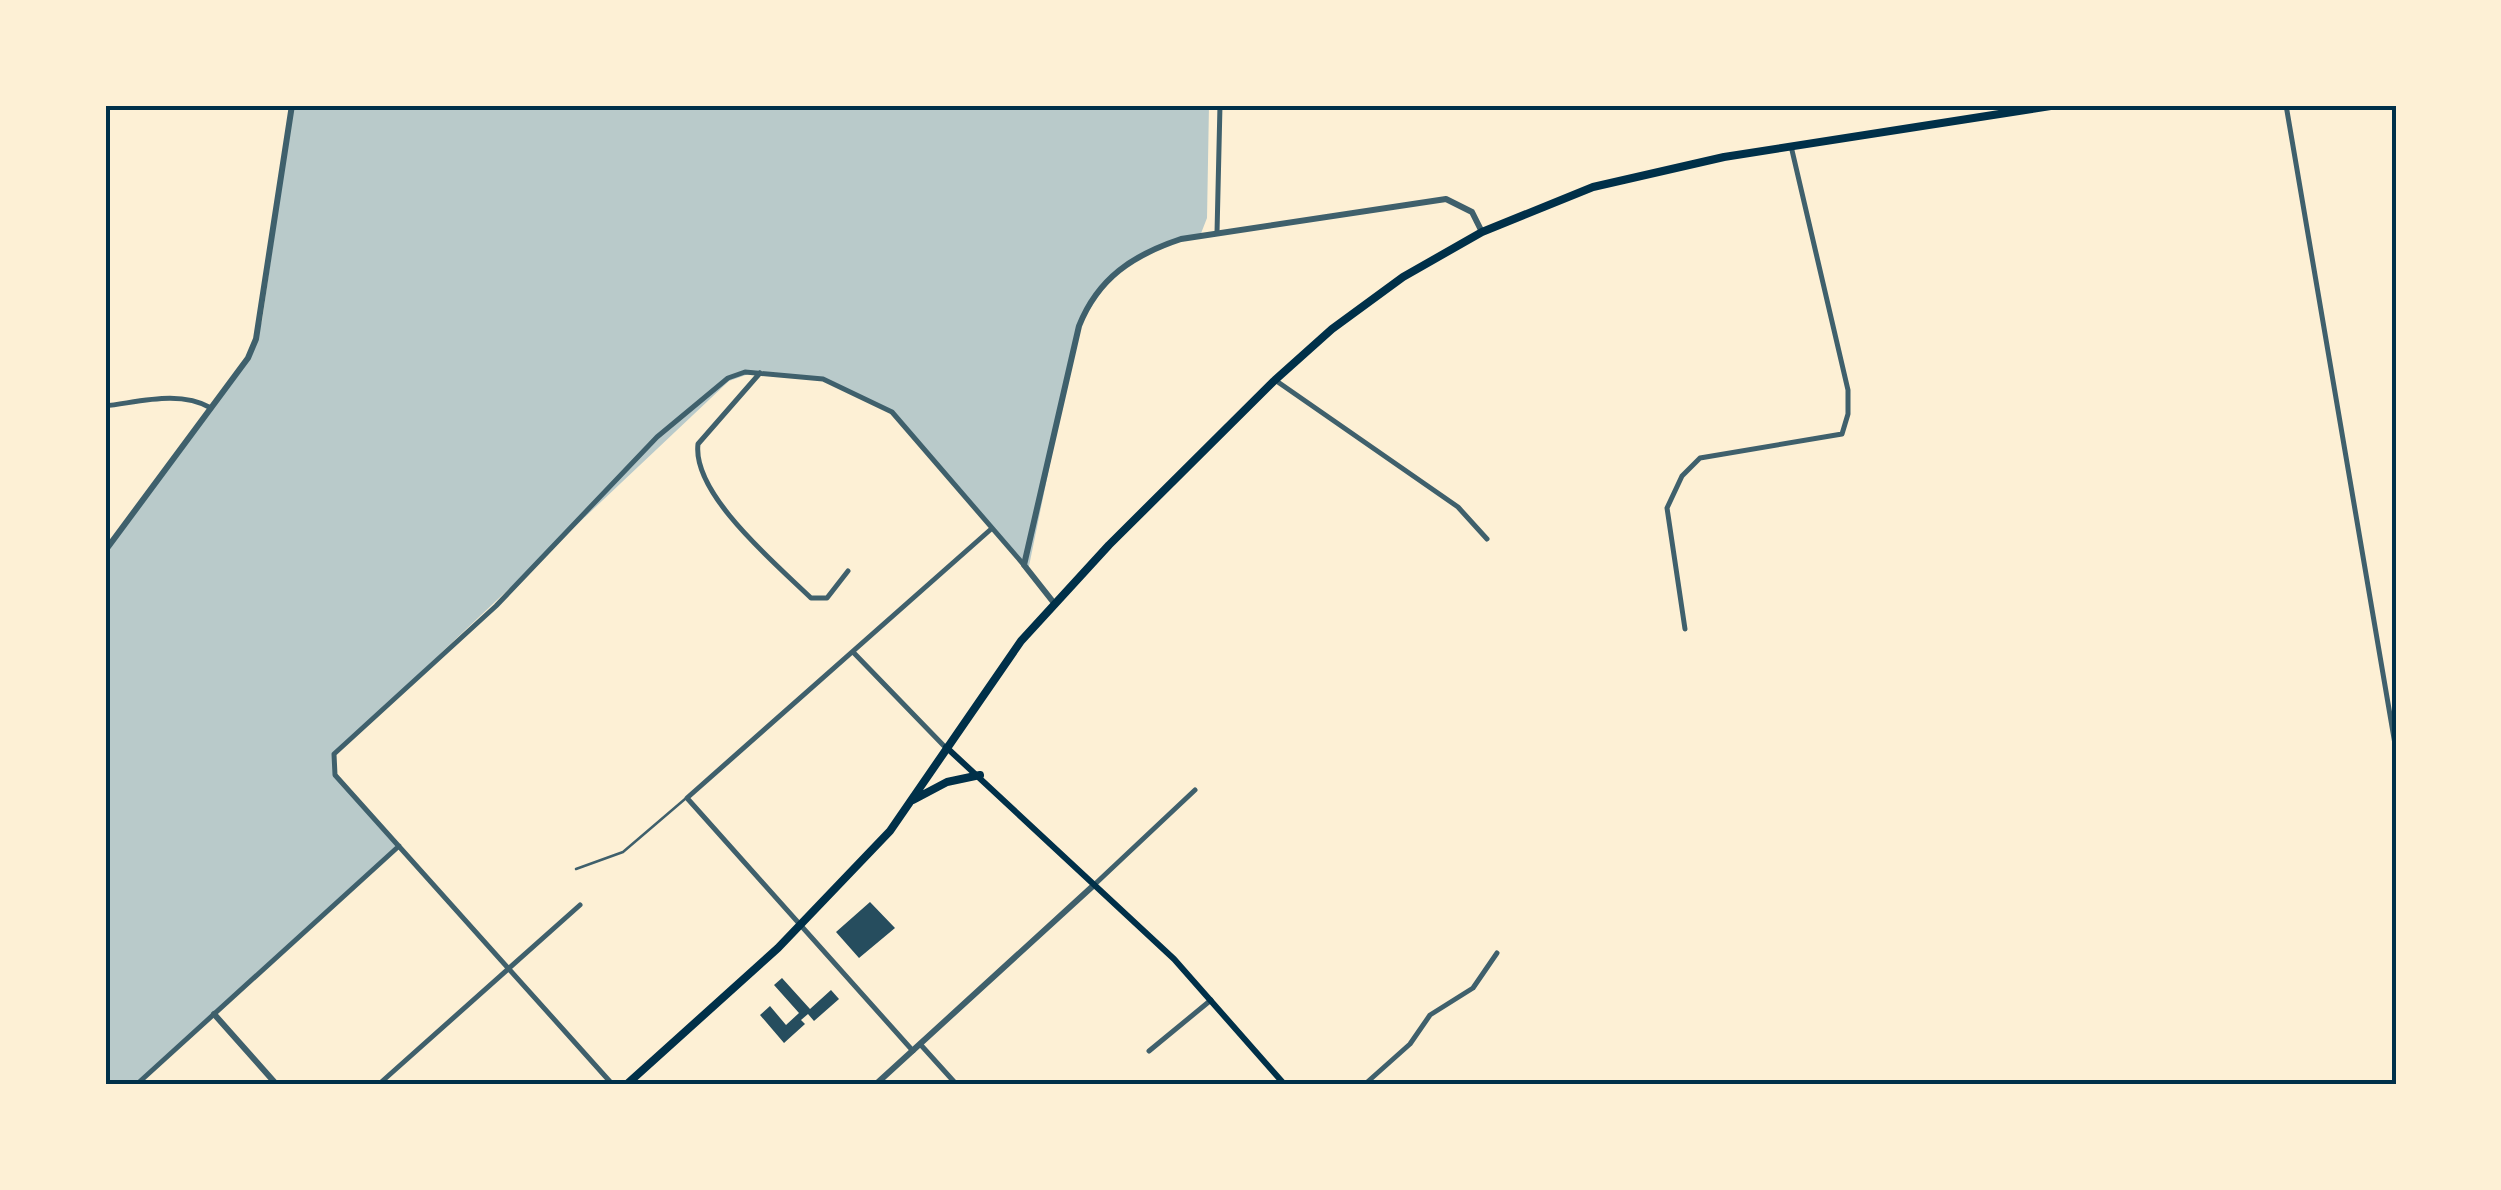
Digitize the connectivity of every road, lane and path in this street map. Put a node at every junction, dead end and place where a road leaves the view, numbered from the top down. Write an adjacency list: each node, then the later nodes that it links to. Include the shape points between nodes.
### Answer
1 (292, 105): 11 (street, via 256,339)
2 (1220, 105): 7 (street)
3 (2057, 105): 5 (main road)
4 (2286, 105): 21 (street)
5 (1792, 146): 6 (main road, via 1593,188); 18 (street, via 1848,414 1842,434 1700,458 1682,476 1667,508)
6 (1482, 232): 7 (street, via 1472,212 1446,199); 9 (main road, via 1403,277)
7 (1217, 233): 15 (street, via 1151,249 1121,267 1088,302)
8 (762, 371): 12 (street, via 823,379 892,412); 16 (street, via 698,444 701,473 746,534 811,598 827,598); 26 (street, via 728,378 657,436 496,606 338,750 335,775)
9 (1275, 380): 13 (street, via 1458,508); 17 (main road)
10 (105, 406): 11 (street, via 170,398)
11 (211, 408): 14 (street)
12 (990, 530): 15 (street); 19 (street)
13 (1486, 539)
14 (105, 550)
15 (1024, 565): 17 (street)
16 (848, 571)
17 (1054, 603): 20 (main road)
18 (1685, 629)
19 (852, 652): 20 (street); 24 (street)
20 (945, 746): 22 (main road); 25 (main road)
21 (2396, 750)
22 (980, 776): 25 (main road, via 947,782); 28 (main road)
23 (1194, 790): 28 (street)
24 (686, 798): 27 (lane, via 623,852); 30 (street)
25 (909, 802): 30 (main road)
26 (400, 846): 32 (street); 34 (street)
27 (576, 869)
28 (1094, 885): 33 (main road); 35 (street)
29 (580, 905): 32 (street)
30 (801, 926): 36 (street); 42 (main road)
31 (1497, 953): 46 (street, via 1472,988 1430,1016)
32 (510, 968): 40 (street); 41 (street)
33 (1211, 1000): 37 (street); 45 (main road)
34 (214, 1014): 38 (street); 39 (street)
35 (920, 1044): 36 (street); 44 (street)
36 (913, 1051): 43 (street)
37 (1149, 1051)
38 (136, 1085)
39 (277, 1085)
40 (378, 1085)
41 (613, 1085)
42 (626, 1085)
43 (875, 1085)
44 (957, 1085)
45 (1285, 1085)
46 (1364, 1085)

